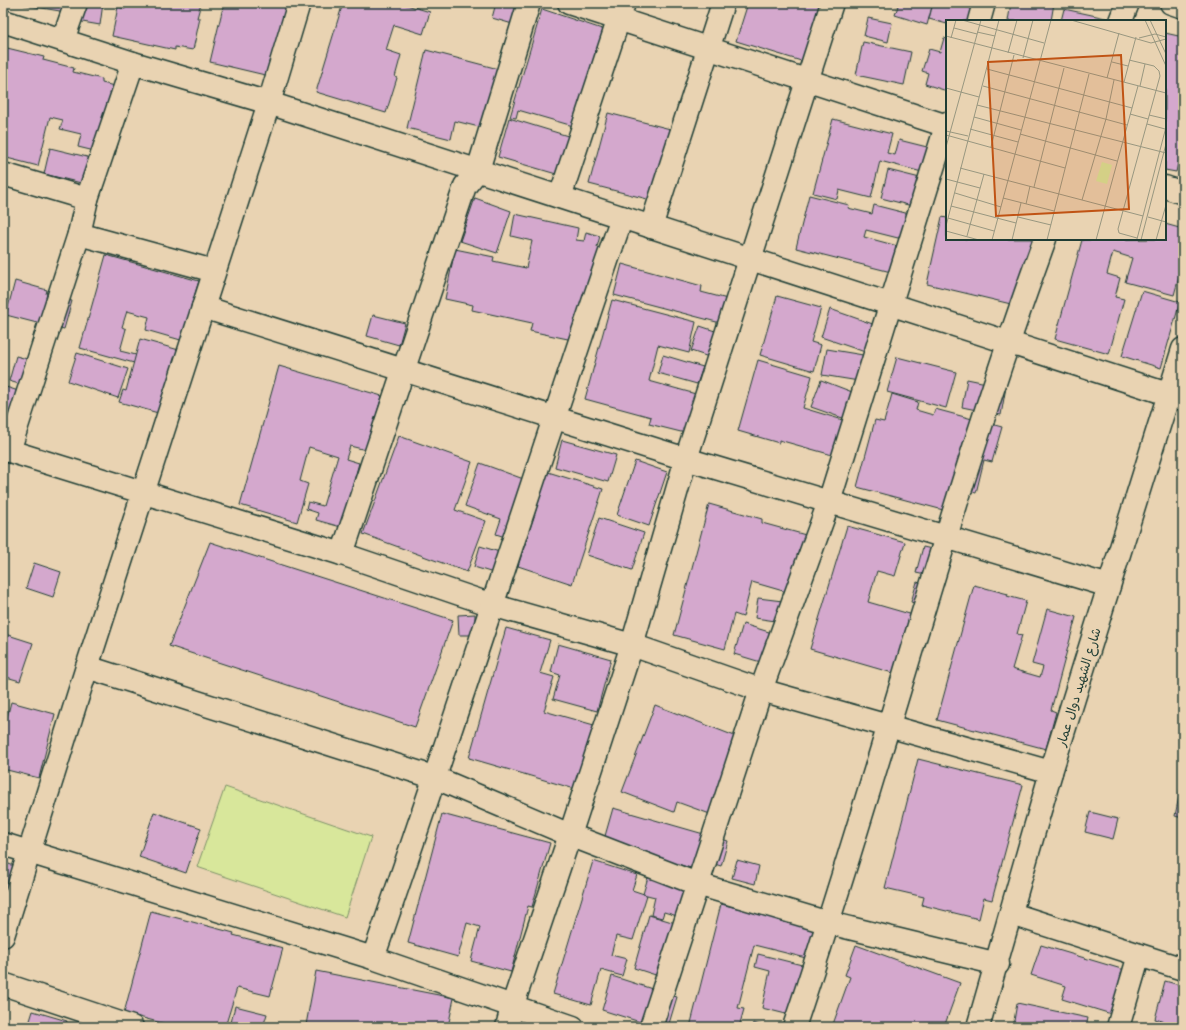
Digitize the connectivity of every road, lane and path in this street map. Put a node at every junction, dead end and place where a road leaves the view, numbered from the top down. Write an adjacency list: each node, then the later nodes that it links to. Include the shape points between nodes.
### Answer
1 (76, 3): 15 (street)
2 (299, 3): 19 (street)
3 (529, 3): 22 (street)
4 (569, 3): 11 (street)
5 (724, 3): 16 (street)
6 (832, 3): 18 (street)
7 (984, 3): 12 (street)
8 (1128, 3): 13 (street)
9 (1171, 3): 10 (street)
10 (1183, 6)
11 (621, 11): 16 (street); 26 (street)
12 (979, 20)
13 (1122, 20)
14 (3, 21): 15 (street)
15 (63, 40): 17 (street)
16 (708, 48): 18 (street); 29 (street)
17 (133, 63): 19 (street); 27 (street)
18 (808, 81): 20 (street); 32 (street)
19 (269, 103): 22 (street); 33 (street)
20 (946, 125)
21 (946, 128): 34 (street)
22 (478, 170): 26 (street); 38 (street, via 465,186)
23 (3, 174): 27 (street)
24 (1166, 187): 25 (street)
25 (1183, 193)
26 (560, 197): 28 (street)
27 (87, 199): 30 (street)
28 (622, 217): 29 (street); 40 (street)
29 (651, 227): 32 (street)
30 (78, 234): 33 (street); 41 (street)
31 (1045, 240): 36 (street)
32 (750, 259): 34 (street); 42 (street)
33 (214, 271): 35 (street)
34 (890, 304): 36 (street); 44 (street)
35 (203, 307): 38 (street); 43 (street)
36 (1007, 341): 39 (street); 45 (street)
37 (1183, 349): 39 (street, شارع الشهيد دوال عمار)
38 (402, 369): 40 (street); 46 (street)
39 (1176, 396): 47 (street, شارع الشهيد دوال عمار)
40 (554, 416): 42 (street); 48 (street)
41 (6, 450): 43 (street)
42 (686, 459): 44 (street); 49 (street)
43 (144, 493): 46 (street); 50 (street)
44 (829, 502): 45 (street); 51 (street)
45 (945, 536): 47 (street); 52 (street)
46 (342, 554): 48 (street)
47 (1109, 586): 53 (street, شارع الشهيد دوال عمار)
48 (492, 605): 49 (street); 54 (street)
49 (632, 645): 51 (street); 55 (street)
50 (87, 667): 54 (street); 57 (street)
51 (761, 690): 52 (street); 58 (street)
52 (889, 725): 53 (street); 60 (street)
53 (1051, 772): 59 (street, شارع الشهيد دوال عمار)
54 (436, 778): 55 (street); 63 (street)
55 (570, 835): 58 (street); 67 (street)
56 (3, 844): 57 (street)
57 (29, 853): 61 (street); 63 (street)
58 (697, 884): 60 (street); 70 (street)
59 (1012, 914): 62 (street); 64 (street, شارع الشهيد دوال عمار)
60 (829, 923): 64 (street); 71 (street)
61 (3, 936)
62 (1138, 955): 65 (street); 73 (street)
63 (373, 958): 67 (street)
64 (998, 964): 72 (street, شارع الشهيد دوال عمار)
65 (1183, 969)
66 (3, 984): 68 (street)
67 (509, 1017): 69 (street)
68 (132, 1027)
69 (573, 1027)
70 (651, 1027)
71 (794, 1027)
72 (978, 1027)
73 (1118, 1027)

